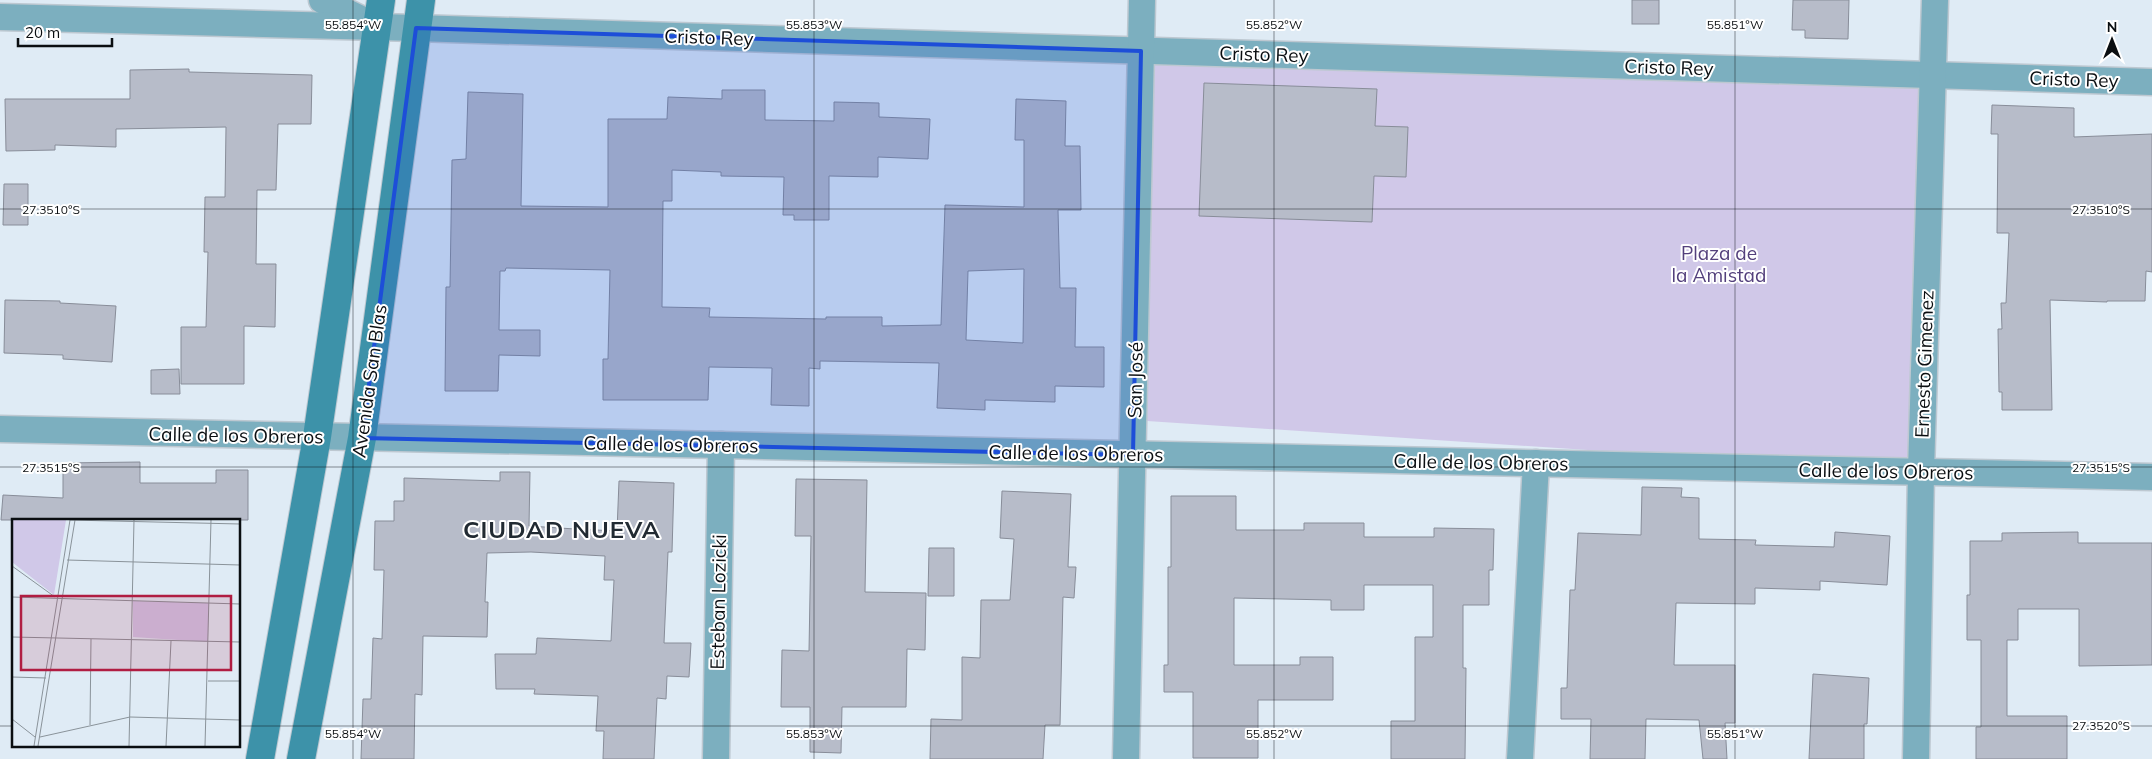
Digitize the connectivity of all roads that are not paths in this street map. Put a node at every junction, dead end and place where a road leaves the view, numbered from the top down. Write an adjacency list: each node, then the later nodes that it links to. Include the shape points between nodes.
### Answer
1 (322, 0): 8 (street)
2 (380, 0): 8 (street)
3 (421, 0): 9 (street, Avenida San Blas)
4 (1142, 0): 10 (street, San José)
5 (1935, 0): 11 (street, Ernesto Gimenez)
6 (154, 11): 7 (street, Cristo Rey); 8 (street, Cristo Rey)
7 (0, 17)
8 (376, 27): 9 (street, Cristo Rey); 14 (street)
9 (416, 28): 10 (street, Cristo Rey); 15 (street, Avenida San Blas)
10 (1141, 50): 11 (street, Cristo Rey); 17 (street, San José)
11 (1933, 75): 12 (street, Cristo Rey); 19 (street, Ernesto Gimenez)
12 (2152, 82)
13 (0, 429): 14 (street, Calle de los Obreros)
14 (317, 436): 15 (street, Calle de los Obreros); 21 (street)
15 (362, 438): 16 (street, Calle de los Obreros); 22 (street, Avenida San Blas)
16 (721, 445): 17 (street, Calle de los Obreros); 23 (street, Esteban Lozicki)
17 (1134, 455): 18 (street, Calle de los Obreros); 24 (street, San José)
18 (1536, 463): 19 (street, Calle de los Obreros); 25 (street)
19 (1921, 472): 20 (street, Calle de los Obreros); 26 (street, Ernesto Gimenez)
20 (2152, 477)
21 (260, 759)
22 (301, 759)
23 (716, 759)
24 (1126, 759)
25 (1520, 759)
26 (1916, 759)

